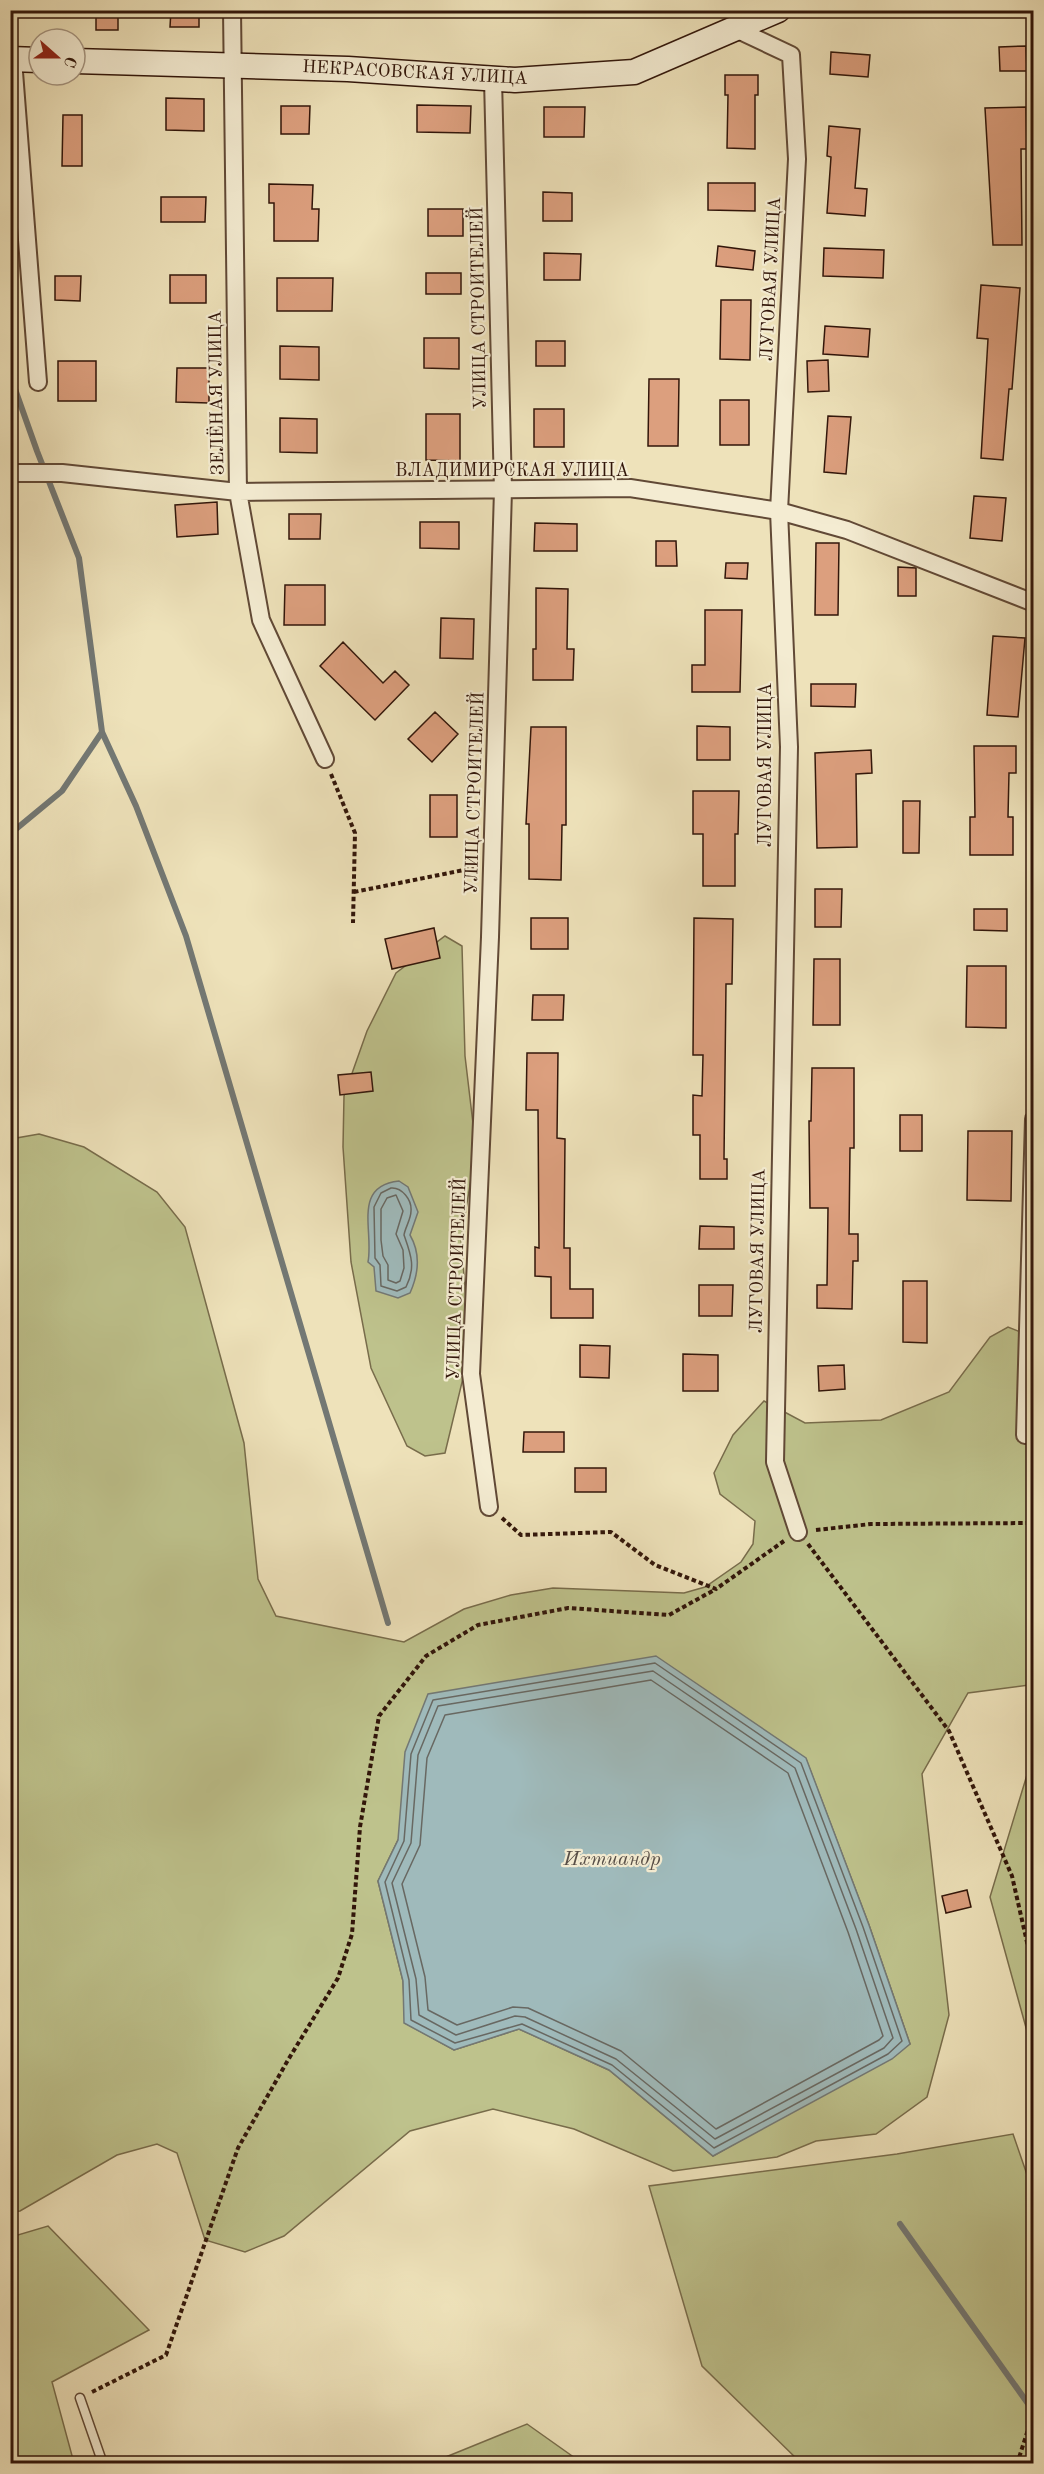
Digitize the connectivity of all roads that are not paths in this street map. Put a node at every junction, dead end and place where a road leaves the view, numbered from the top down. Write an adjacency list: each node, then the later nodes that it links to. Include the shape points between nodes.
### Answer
1 (232, 10): 7 (street, ЗЕЛЁНАЯ УЛИЦА)
2 (778, 10): 3 (street, НЕКРАСОВСКАЯ УЛИЦА)
3 (738, 30): 8 (street, НЕКРАСОВСКАЯ УЛИЦА, via 634,72); 13 (street, ЛУГОВАЯ УЛИЦА, via 791,54 797,159)
4 (12, 59): 5 (street); 9 (street)
5 (27, 60)
6 (87, 61): 7 (street, НЕКРАСОВСКАЯ УЛИЦА)
7 (233, 65): 8 (street, НЕКРАСОВСКАЯ УЛИЦА); 12 (street, ЗЕЛЁНАЯ УЛИЦА)
8 (493, 79): 11 (street, УЛИЦА СТРОИТЕЛЕЙ)
9 (38, 382)
10 (10, 473): 12 (street, ВЛАДИМИРСКАЯ УЛИЦА, via 63,473)
11 (503, 490): 12 (street, ВЛАДИМИРСКАЯ УЛИЦА); 13 (street, ВЛАДИМИРСКАЯ УЛИЦА, via 630,488); 18 (street, УЛИЦА СТРОИТЕЛЕЙ, via 471,1374)
12 (238, 492): 15 (street, ЗЕЛЁНАЯ УЛИЦА, via 261,620)
13 (779, 511): 14 (street, ВЛАДИМИРСКАЯ УЛИЦА, via 847,530); 19 (street, ЛУГОВАЯ УЛИЦА, via 789,747 774,1462)
14 (1034, 603)
15 (325, 759)
16 (1034, 1119): 17 (street)
17 (1025, 1436)
18 (489, 1507)
19 (798, 1532)
20 (80, 2398): 21 (lane)
21 (104, 2463)

